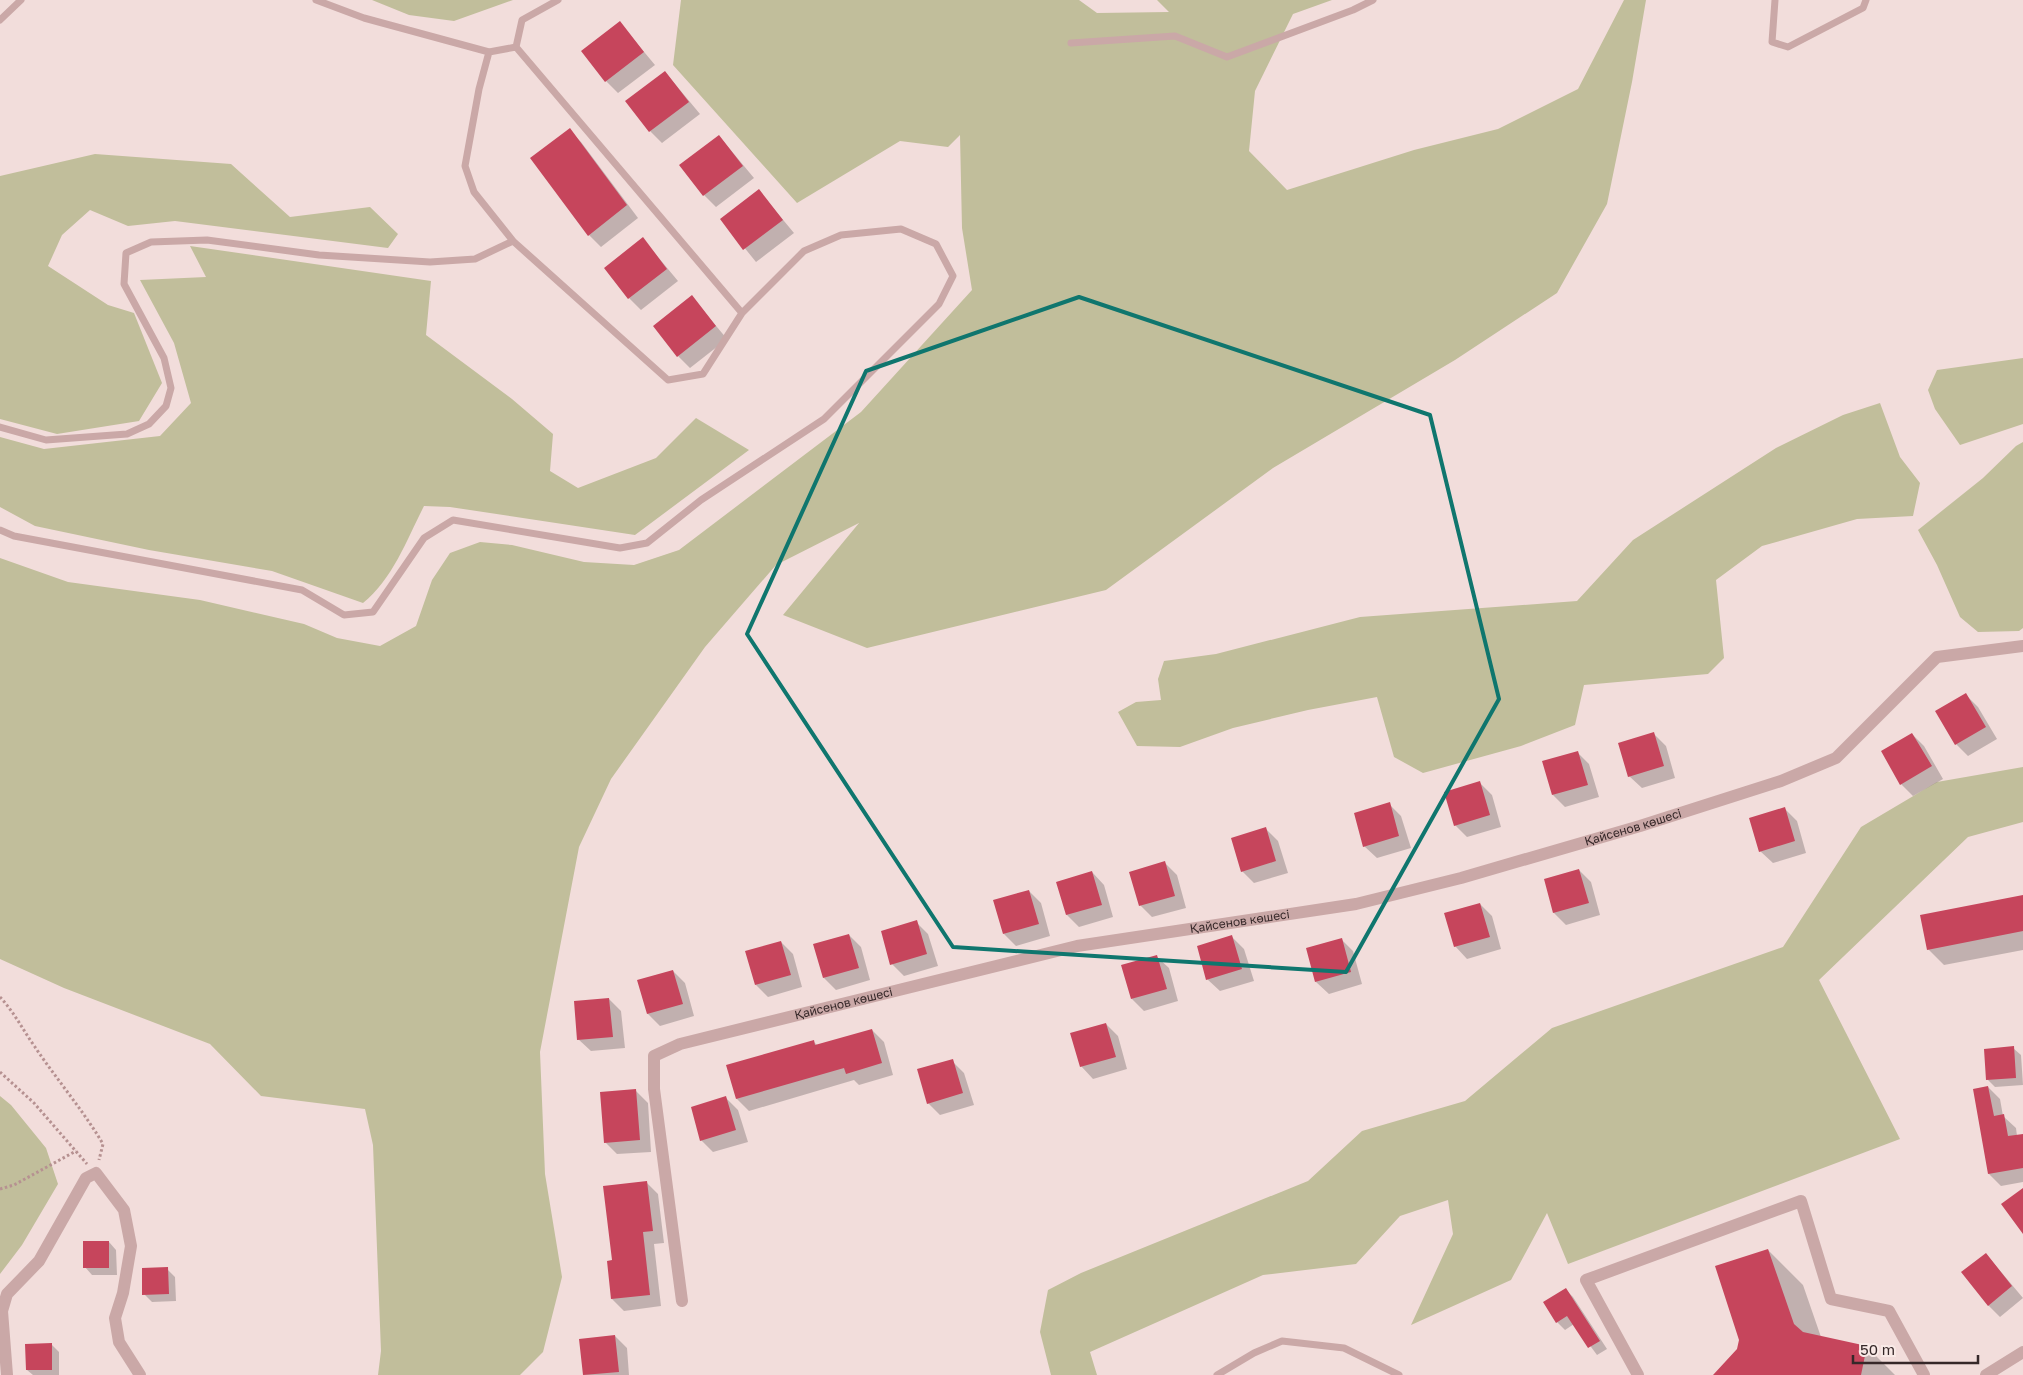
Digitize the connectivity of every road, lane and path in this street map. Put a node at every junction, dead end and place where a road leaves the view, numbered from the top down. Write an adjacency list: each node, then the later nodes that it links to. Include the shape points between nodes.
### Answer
1 (21, 0): 7 (lane)
2 (316, 0): 10 (lane, via 364,18)
3 (558, 0): 9 (lane, via 522,20)
4 (1373, 0): 8 (lane, via 1227,58 1175,36)
5 (1775, 0): 6 (lane, via 1772,42 1788,47 1863,8)
6 (1866, 0)
7 (0, 20)
8 (1072, 43)
9 (516, 47): 10 (lane); 12 (lane)
10 (489, 52): 11 (lane, via 465,166 474,192)
11 (513, 241): 12 (lane, via 668,380 703,374); 13 (lane, via 475,259 430,262 319,255 207,240 151,242 126,253 124,284 164,358 171,388 166,406 149,424 127,434 46,440)
12 (742, 313): 14 (lane, via 804,251 841,235 901,228 936,244 954,276 939,304 824,419 701,500 647,543 620,548 453,520 424,538 373,612 344,615 302,590 14,536)
13 (0, 427)
14 (0, 530)
15 (2023, 646): 21 (street, Қайсенов көшесі, via 1937,657 1836,758 1781,782 1640,826 1461,878 1356,904 1077,946 680,1044 654,1056 654,1089)
16 (0, 997): 19 (path, via 103,1144)
17 (0, 1072): 18 (path, via 34,1103)
18 (76, 1152): 19 (path); 20 (path, via 14,1185)
19 (96, 1173): 24 (street, via 86,1178 38,1262 6,1294 2,1311); 25 (street, via 124,1210 131,1246 115,1318 119,1342)
20 (0, 1189)
21 (682, 1301)
22 (2020, 1353): 23 (street)
23 (2004, 1369): 30 (street)
24 (7, 1375)
25 (140, 1375)
26 (1217, 1375): 27 (lane, via 1282,1341 1344,1348)
27 (1399, 1375)
28 (1638, 1375): 29 (street, via 1586,1280 1801,1201 1831,1299 1889,1311)
29 (1924, 1375)
30 (1986, 1375)

